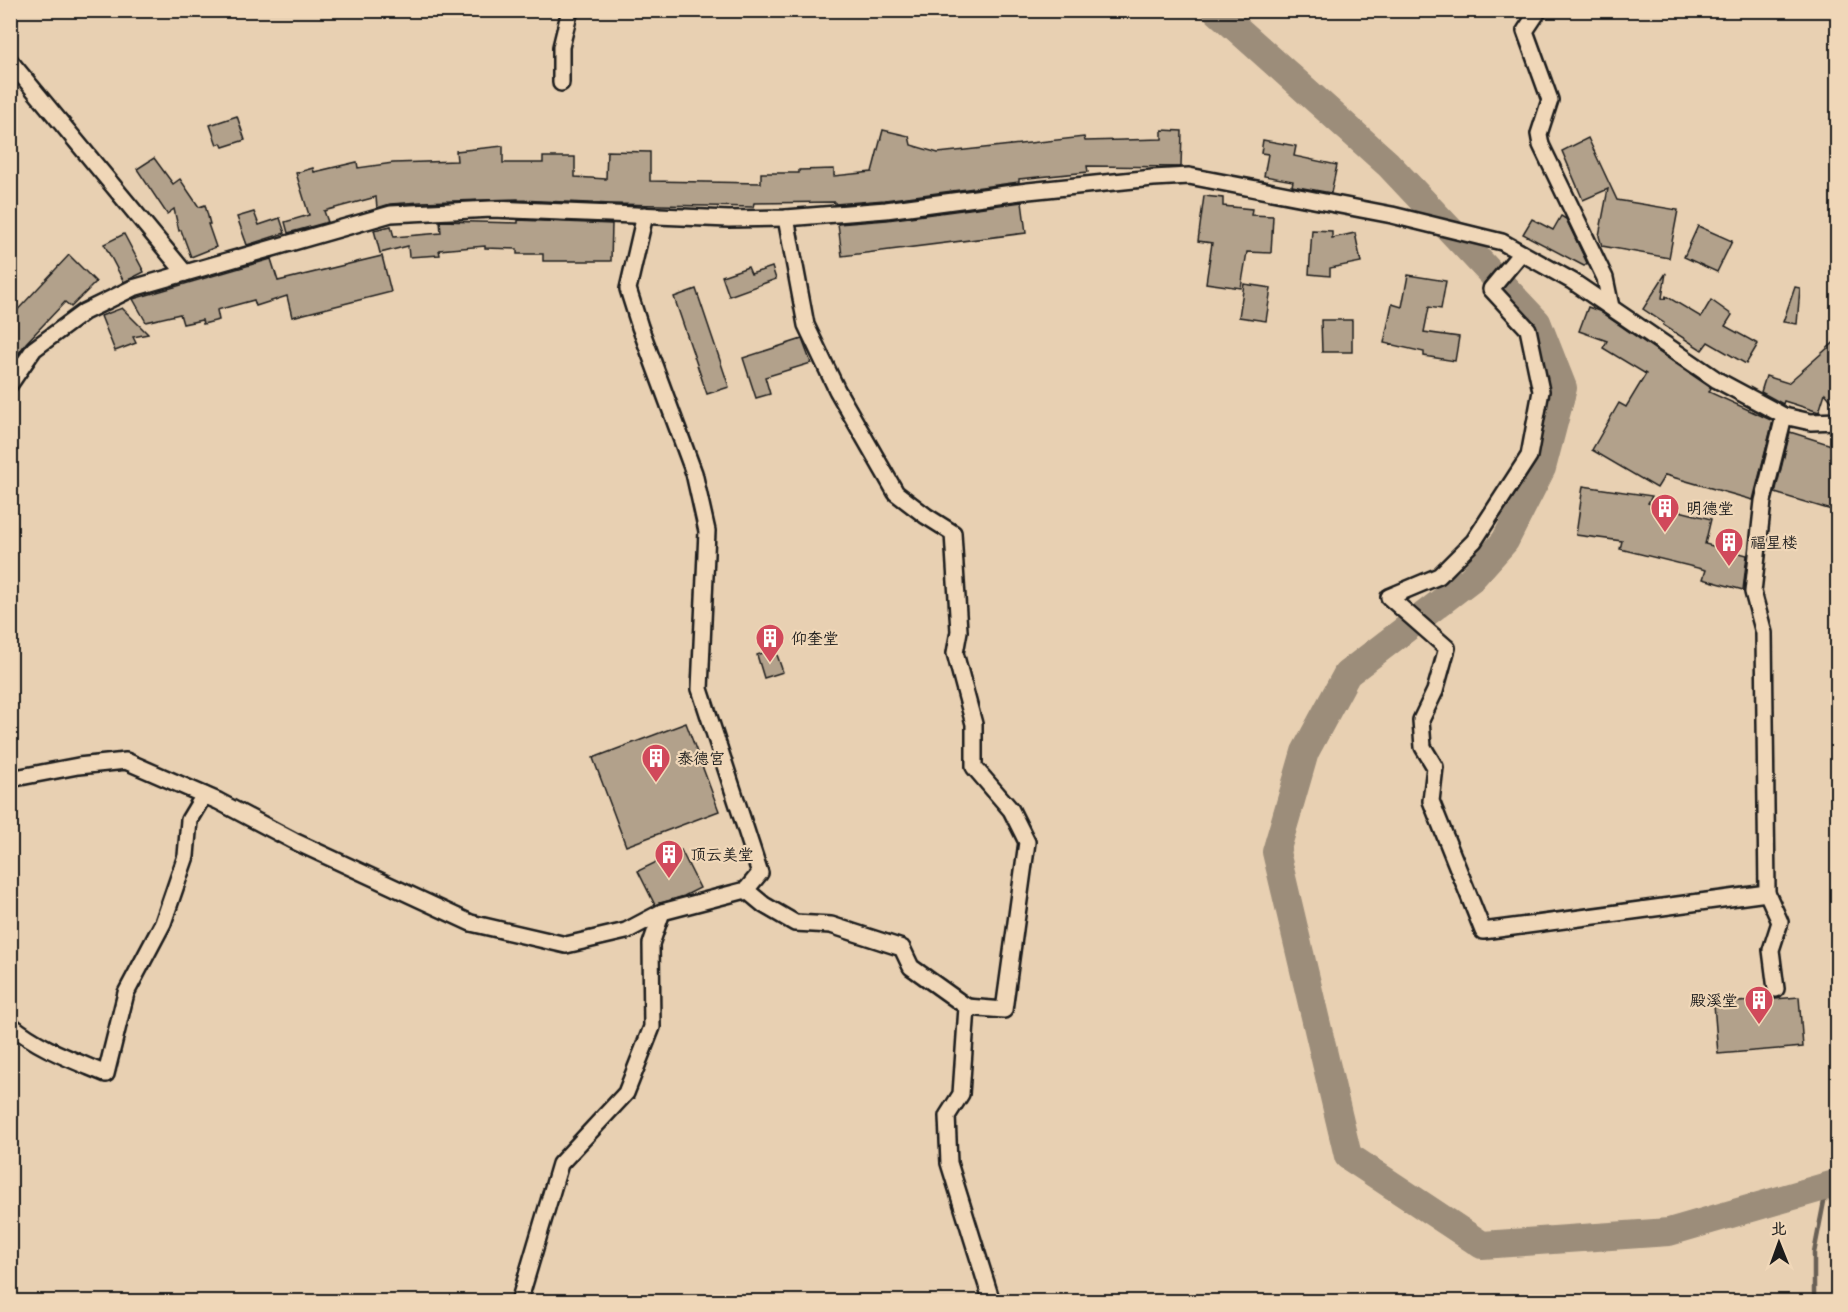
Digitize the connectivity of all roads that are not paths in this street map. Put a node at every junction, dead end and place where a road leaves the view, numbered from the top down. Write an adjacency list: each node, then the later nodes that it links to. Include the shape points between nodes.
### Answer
1 (570, 10): 4 (street, via 561,47)
2 (1539, 10): 9 (street, via 1525,31 1550,100 1539,134 1541,145 1605,279)
3 (10, 61): 8 (street)
4 (561, 83)
5 (645, 215): 6 (street); 8 (street, via 492,209 391,214); 15 (street, via 628,289 694,473 707,531 700,689 760,873)
6 (786, 218): 7 (street, via 1189,176 1392,215 1502,242); 19 (street, via 806,326 837,390 896,492 953,533 959,631 955,653 974,724 974,767 1011,810 1027,842 1004,1010)
7 (1517, 258): 9 (street, via 1572,281); 16 (street, via 1491,289 1528,328 1541,391 1529,456 1474,541 1439,576 1389,597 1447,648 1435,691 1421,720 1423,747 1435,767 1431,801 1483,931)
8 (185, 273): 10 (street, via 133,288 84,312 34,349)
9 (1611, 307): 11 (street, via 1717,380)
10 (13, 375)
11 (1784, 416): 12 (street, via 1811,422); 16 (street, via 1763,501 1754,592 1764,633)
12 (1838, 421)
13 (10, 779): 14 (street, via 126,761)
14 (204, 795): 17 (street, via 471,923 566,945 626,931); 20 (street, via 189,820 186,856 163,923 126,993 106,1074 27,1038)
15 (746, 890): 17 (street); 19 (street, via 795,923 831,925 902,948 911,967)
16 (1767, 893): 18 (street, via 1780,922 1771,950)
17 (662, 912): 21 (street, via 651,944 652,1027 626,1093 560,1164)
18 (1776, 989)
19 (967, 1007): 22 (street, via 961,1094 947,1116 949,1163)
20 (10, 1024)
21 (519, 1302)
22 (992, 1302)

